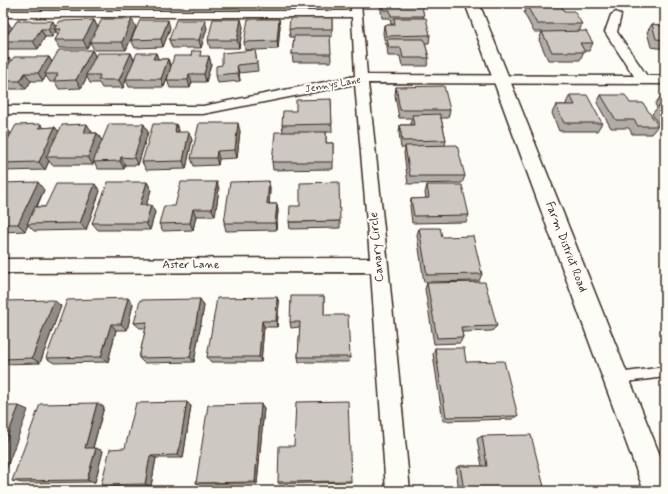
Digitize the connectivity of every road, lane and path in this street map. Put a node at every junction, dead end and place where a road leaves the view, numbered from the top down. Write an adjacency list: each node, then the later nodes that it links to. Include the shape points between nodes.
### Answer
1 (472, 3): 6 (main road, Farm District Road)
2 (356, 8): 3 (street); 5 (street, Canary Circle)
3 (3, 14)
4 (616, 15): 7 (street, via 611,32)
5 (361, 79): 6 (street, Jennys Lane); 9 (street, Jennys Lane, via 203,110); 10 (street, Canary Circle)
6 (501, 79): 7 (street, Jennys Lane); 13 (main road, Farm District Road)
7 (643, 80): 8 (street, Jennys Lane)
8 (665, 80)
9 (3, 110)
10 (380, 265): 11 (street, Aster Lane); 14 (street, Canary Circle)
11 (3, 266)
12 (665, 372): 13 (lane)
13 (616, 378): 15 (main road, Farm District Road)
14 (398, 491)
15 (659, 491)

